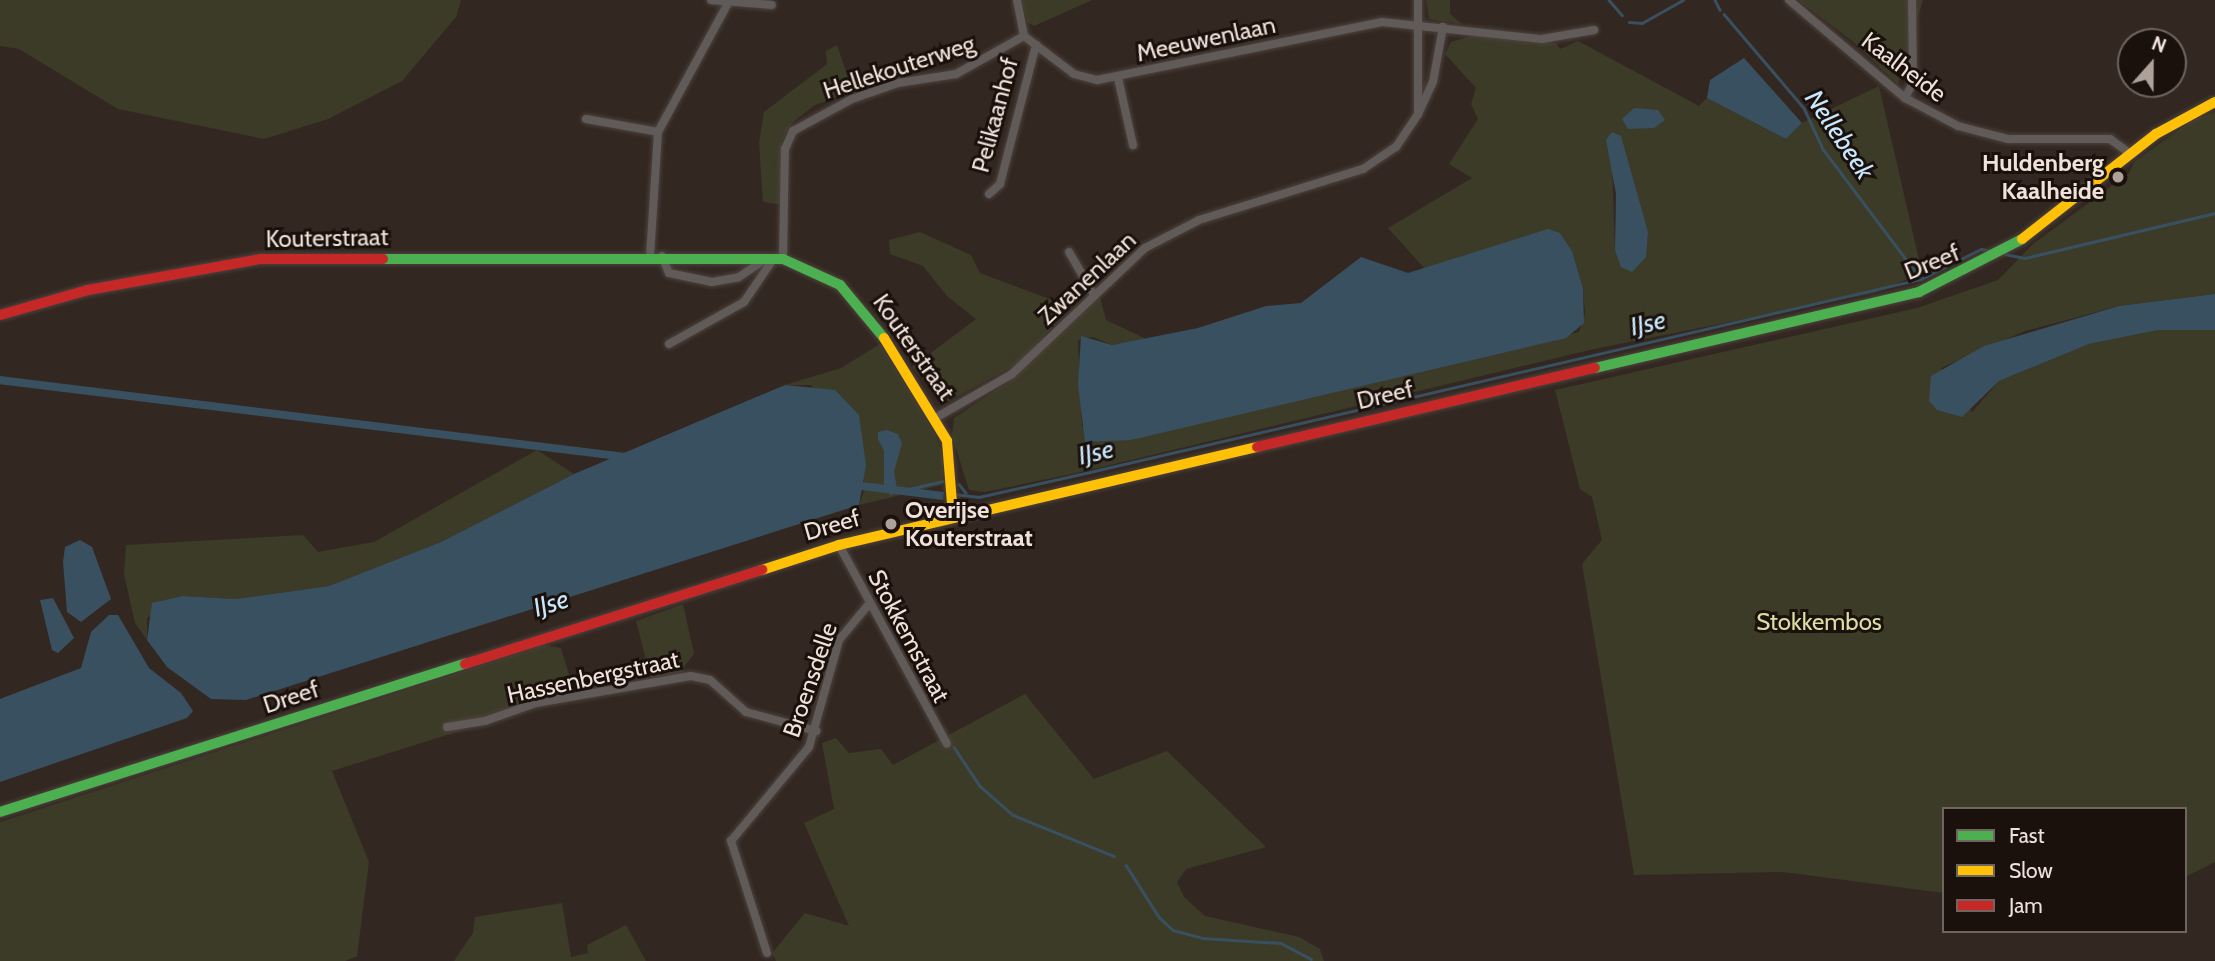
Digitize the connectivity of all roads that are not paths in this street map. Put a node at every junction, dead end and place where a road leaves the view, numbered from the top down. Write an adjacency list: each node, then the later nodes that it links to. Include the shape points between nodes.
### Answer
1 (711, 0): 6 (street)
2 (1017, 0): 11 (street)
3 (1418, 0): 8 (street)
4 (1789, 0): 14 (street, Kaalheide)
5 (1912, 0): 14 (street, via 1913,82)
6 (729, 1): 7 (street); 18 (street)
7 (772, 5)
8 (1416, 24): 9 (street, Meeuwenlaan); 13 (street, Meeuwenlaan, via 1355,26); 16 (street)
9 (1443, 27): 10 (street, Meeuwenlaan, via 1542,38); 16 (street, Zwanenlaan, via 1433,82)
10 (1594, 30)
11 (1024, 36): 12 (street, Meeuwenlaan); 25 (street, Hellekouterweg, via 956,74 898,83 852,99 793,131 785,149)
12 (1036, 46): 13 (street, Meeuwenlaan, via 1074,74); 21 (street, Pelikaanhof, via 1000,184)
13 (1118, 78): 19 (street, Meeuwenlaan)
14 (1905, 98): 20 (street, Kaalheide, via 1984,134 2046,141 2110,139)
15 (2215, 102): 20 (main road, Dreef)
16 (1418, 114): 26 (street, Zwanenlaan, via 1396,146 1363,169 1199,220 1145,248)
17 (586, 119): 18 (street)
18 (658, 132): 23 (street)
19 (1133, 145)
20 (2131, 154): 30 (main road, Dreef, via 2013,246 1944,283 1872,305)
21 (989, 194)
22 (1069, 251): 26 (street)
23 (650, 256): 24 (main road, Kouterstraat); 27 (main road, Kouterstraat, via 261,259 88,290)
24 (662, 256): 25 (main road, Kouterstraat); 25 (street, via 669,273 712,282 739,277)
25 (775, 258): 28 (street, via 744,302); 29 (main road, Kouterstraat, via 830,278 857,301)
26 (1093, 293): 29 (street, Zwanenlaan, via 1012,374)
27 (0, 315)
28 (669, 344)
29 (937, 417): 30 (main road, Kouterstraat, via 947,441)
30 (953, 516): 31 (main road, Dreef)
31 (839, 545): 32 (street, Stokkemstraat); 36 (main road, Dreef)
32 (869, 604): 34 (street, Broensdelle, via 839,640); 35 (street, Stokkemstraat)
33 (447, 727): 34 (street, Hassenbergstraat, via 485,721 536,703 691,676 710,680 746,712)
34 (816, 730): 37 (street, Broensdelle, via 809,747 731,841)
35 (947, 744)
36 (0, 812)
37 (766, 953)

